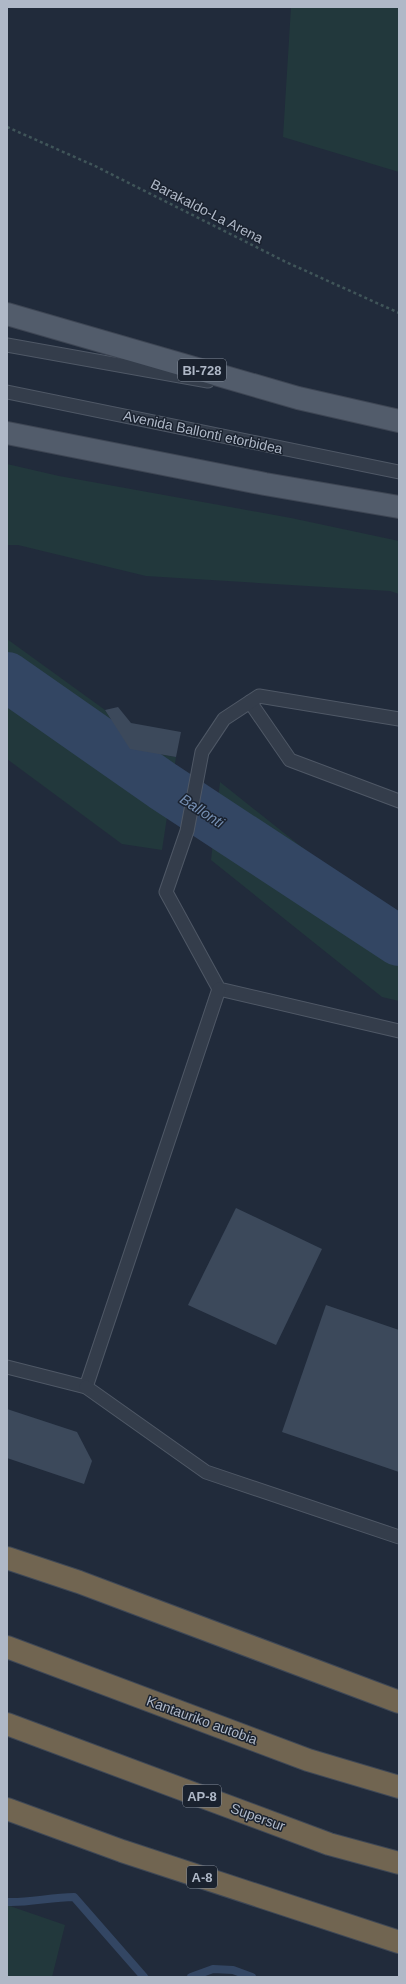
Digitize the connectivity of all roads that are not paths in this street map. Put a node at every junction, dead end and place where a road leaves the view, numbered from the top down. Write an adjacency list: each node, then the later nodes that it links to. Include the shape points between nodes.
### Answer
1 (7, 314): 4 (main road, BI-728)
2 (7, 345): 4 (lane)
3 (7, 392): 7 (lane, Avenida Ballonti etorbidea)
4 (298, 398): 5 (main road, BI-728)
5 (399, 421)
6 (7, 433): 8 (main road, via 266,484)
7 (399, 472)
8 (399, 507)
9 (250, 702): 10 (lane, via 259,696); 11 (lane, via 290,760); 12 (lane, via 224,719 202,752 187,831 166,892)
10 (399, 719)
11 (399, 801)
12 (219, 989): 13 (lane); 15 (lane)
13 (399, 1031)
14 (7, 1367): 15 (lane)
15 (86, 1386): 16 (lane, via 206,1472)
16 (399, 1537)
17 (7, 1558): 19 (highway, via 79,1582)
18 (7, 1647): 21 (highway, Kantauriko autobia, via 308,1760)
19 (399, 1702)
20 (7, 1724): 23 (highway, Supersur / AP-8, via 329,1844)
21 (399, 1787)
22 (7, 1809): 24 (highway, A-8, via 122,1851)
23 (399, 1863)
24 (399, 1942)

